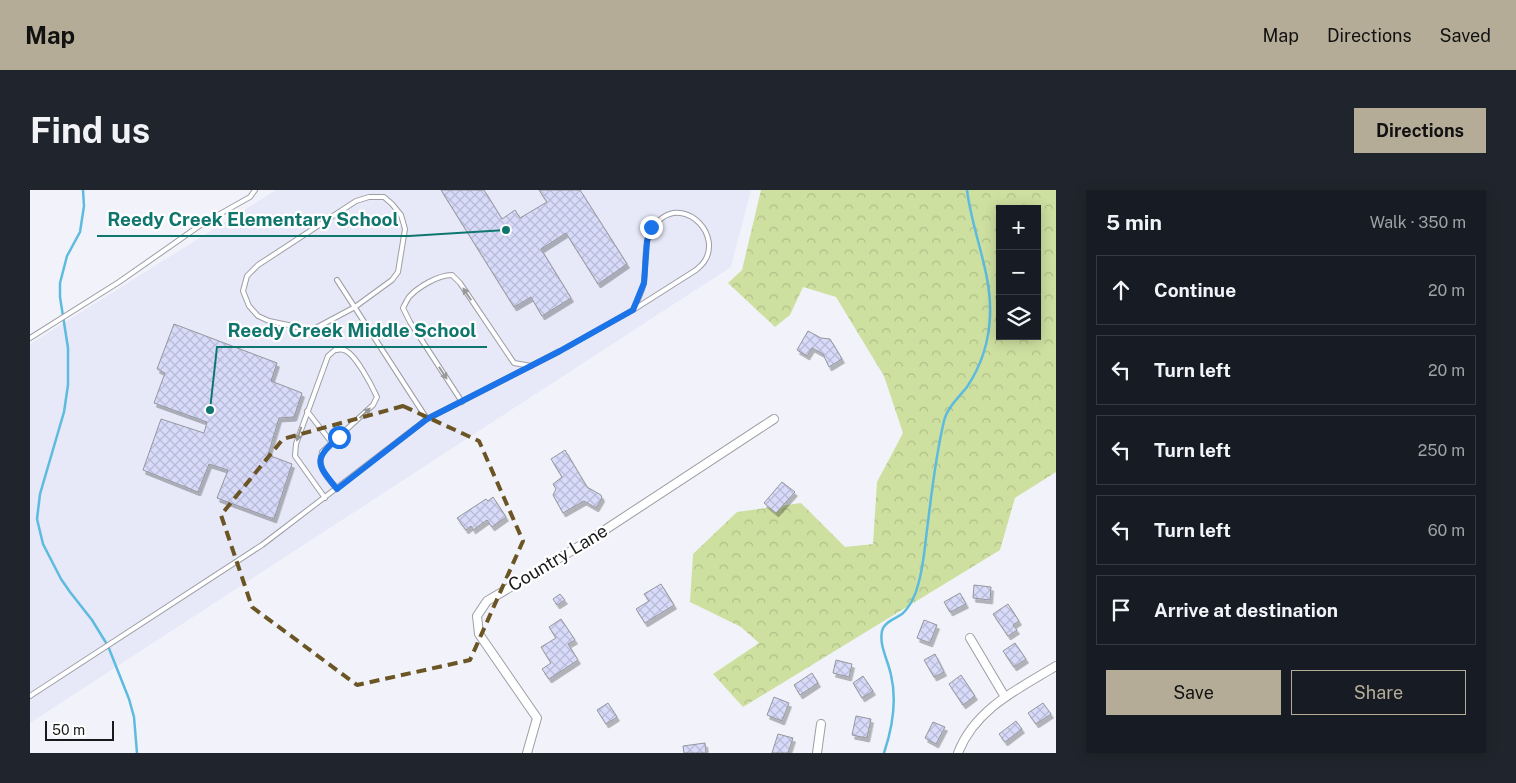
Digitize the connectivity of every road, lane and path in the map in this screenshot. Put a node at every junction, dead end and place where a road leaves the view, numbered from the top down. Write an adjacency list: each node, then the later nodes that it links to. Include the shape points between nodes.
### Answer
1 (254, 190): 5 (lane, via 250,197 202,224)
2 (337, 280): 3 (lane)
3 (355, 306): 3 (lane, via 392,280 398,272 405,229 401,215 384,197 356,201 258,265 247,276 243,292 258,316 306,330 312,330); 9 (lane)
4 (633, 310): 4 (lane, via 705,261 709,234 692,216 679,213 664,216 651,227 644,283); 6 (lane)
5 (30, 338)
6 (531, 366): 7 (lane); 7 (lane, one-way to 7, via 514,363 460,282 452,275 432,280 409,297 403,308)
7 (462, 402): 9 (lane)
8 (307, 411): 11 (lane); 11 (lane, one-way to 8, via 373,405 377,397 353,356 344,350 335,350 328,356); 13 (lane, one-way to 13, via 295,456)
9 (427, 419): 12 (lane)
10 (774, 419): 19 (street, Country Lane, via 588,541 487,601 477,616 479,634 537,718)
11 (332, 443): 12 (lane, via 322,452 319,461)
12 (337, 489): 13 (lane)
13 (325, 498): 16 (lane, via 262,545)
14 (970, 638): 17 (street)
15 (1056, 666): 17 (street)
16 (30, 696)
17 (1005, 697): 21 (street, via 979,719)
18 (821, 724): 20 (street)
19 (527, 753)
20 (816, 753)
21 (958, 753)

